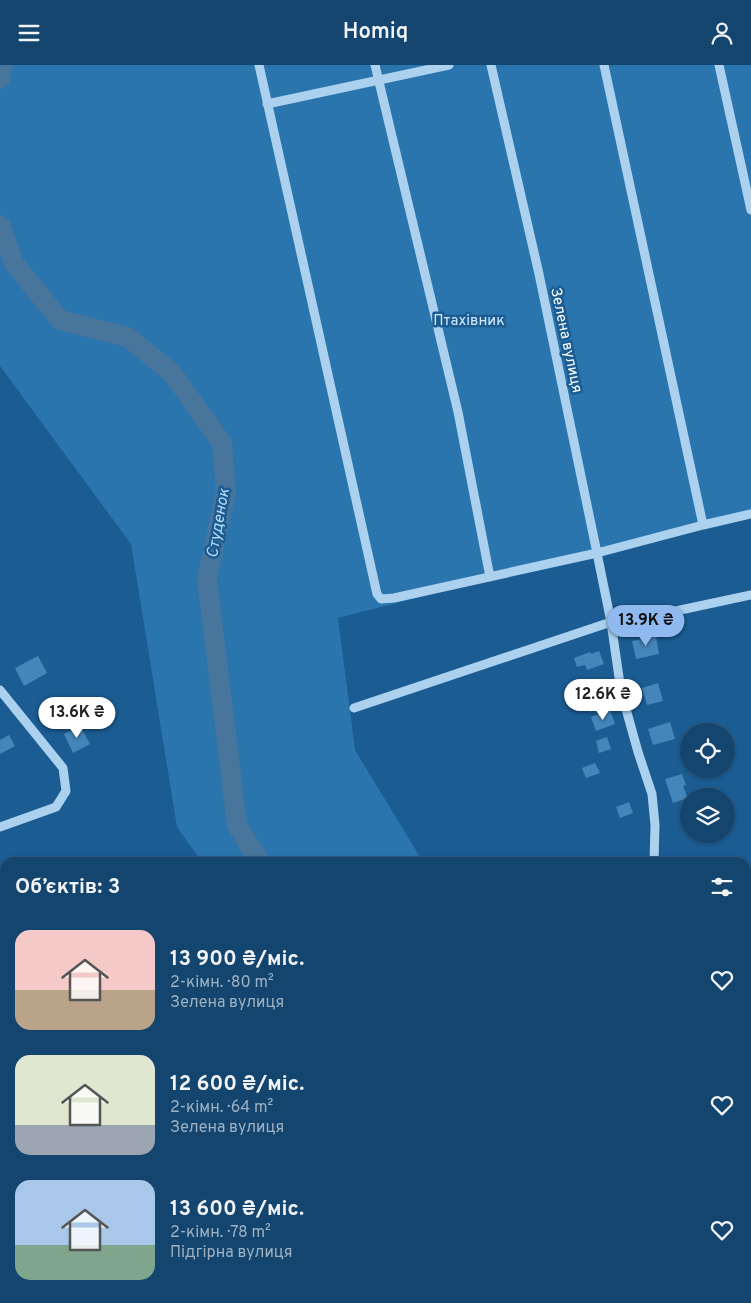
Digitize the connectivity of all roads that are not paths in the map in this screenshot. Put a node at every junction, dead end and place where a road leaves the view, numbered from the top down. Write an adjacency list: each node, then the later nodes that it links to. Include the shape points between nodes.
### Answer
1 (259, 65): 8 (street)
2 (375, 65): 7 (street)
3 (449, 65): 7 (street)
4 (491, 65): 12 (street, Зелена вулиця)
5 (604, 65): 11 (street)
6 (718, 65): 9 (street)
7 (378, 80): 8 (street); 13 (street, via 458,412)
8 (267, 105): 13 (street, via 377,594 381,599 394,598)
9 (751, 210)
10 (751, 514): 11 (street)
11 (703, 525): 12 (street)
12 (598, 553): 13 (street); 15 (street, Зелена вулиця)
13 (490, 577)
14 (751, 595): 15 (street)
15 (611, 622): 17 (street); 19 (street, Зелена вулиця, via 621,691 652,794)
16 (0, 690): 18 (street, via 63,768 66,791 56,807)
17 (354, 708)
18 (0, 827)
19 (654, 857)

